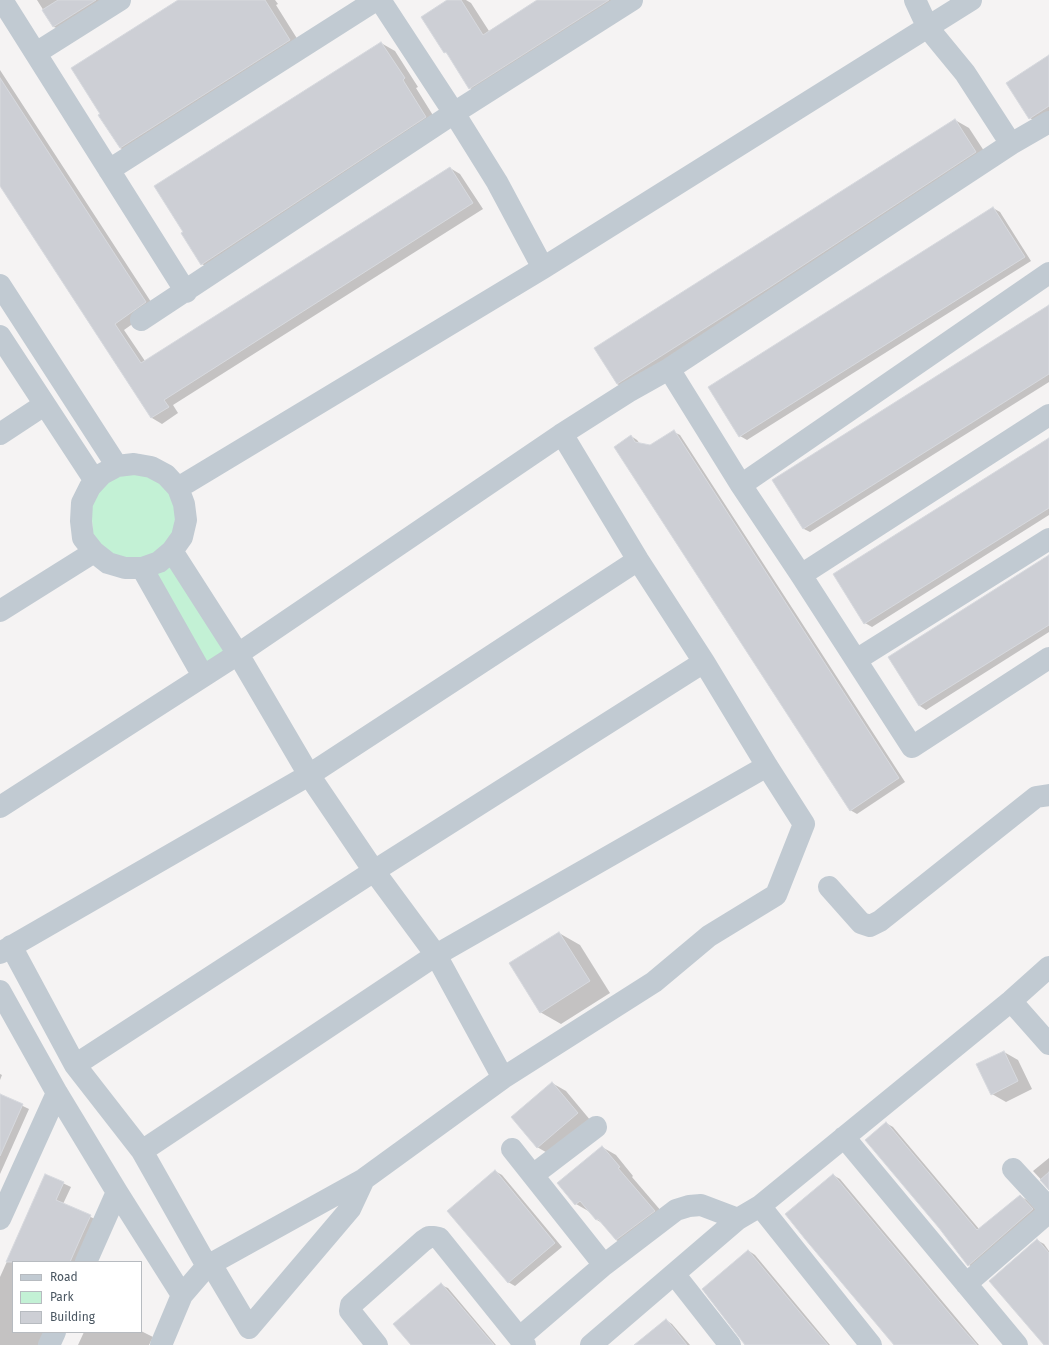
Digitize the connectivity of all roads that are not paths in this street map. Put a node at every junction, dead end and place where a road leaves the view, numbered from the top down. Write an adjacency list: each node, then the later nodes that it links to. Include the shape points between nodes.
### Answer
1 (2, 0): 9 (street)
2 (120, 0): 9 (street)
3 (376, 0): 13 (street)
4 (380, 0): 10 (street)
5 (632, 0): 10 (street)
6 (915, 0): 8 (street)
7 (971, 0): 8 (street)
8 (928, 28): 12 (street, via 965,73); 14 (street)
9 (36, 53): 13 (street)
10 (454, 113): 14 (street, via 497,182); 17 (street)
11 (1049, 122): 12 (street)
12 (1010, 144): 20 (street)
13 (109, 170): 17 (street)
14 (544, 268): 28 (street)
15 (1049, 273): 27 (street)
16 (0, 285): 25 (street)
17 (186, 292): 18 (street)
18 (141, 320)
19 (0, 336): 21 (street)
20 (669, 369): 24 (street); 27 (street)
21 (44, 405): 23 (street); 26 (street)
22 (1049, 415): 34 (street)
23 (0, 434)
24 (562, 434): 32 (street); 36 (street)
25 (117, 466): 26 (street); 28 (street, via 134,464 151,467 166,475)
26 (95, 481): 31 (street, via 82,503 80,521 83,538)
27 (741, 485): 34 (street)
28 (178, 488): 30 (street, via 186,520 182,537)
29 (1049, 539): 38 (street)
30 (172, 551): 33 (street, via 159,562); 36 (street)
31 (94, 552): 33 (street, via 108,563 125,568); 35 (street)
32 (638, 560): 39 (street); 42 (street)
33 (142, 568): 40 (street)
34 (801, 575): 38 (street)
35 (0, 611)
36 (238, 654): 40 (street); 42 (street)
37 (1049, 658): 38 (street, via 912,747)
38 (856, 660)
39 (704, 662): 41 (street); 45 (street)
40 (203, 676): 44 (street)
41 (767, 766): 48 (street); 54 (street, via 804,824 776,895 709,936 654,982)
42 (309, 775): 45 (street); 47 (street)
43 (1049, 795): 46 (street, via 1036,797 880,921 870,926 861,923)
44 (0, 807)
45 (374, 871): 48 (street); 53 (street)
46 (829, 887)
47 (6, 950): 53 (street)
48 (436, 955): 54 (street); 59 (street)
49 (1049, 967): 51 (street)
50 (0, 991): 55 (street)
51 (1010, 1001): 52 (street); 57 (street)
52 (1049, 1044)
53 (75, 1065): 59 (street)
54 (503, 1078): 62 (street)
55 (57, 1093): 63 (street); 67 (street)
56 (596, 1127): 61 (street)
57 (844, 1137): 64 (street); 73 (street)
58 (512, 1149): 61 (street)
59 (142, 1151): 70 (street)
60 (1013, 1169): 65 (street)
61 (533, 1175): 71 (street)
62 (364, 1179): 70 (street); 70 (street, via 350,1209 250,1328)
63 (117, 1192): 69 (street); 74 (street)
64 (760, 1206): 68 (street); 82 (street)
65 (1049, 1208)
66 (1049, 1212): 73 (street)
67 (0, 1219)
68 (738, 1220): 71 (street, via 701,1205 676,1210); 72 (street)
69 (86, 1261)
70 (209, 1265): 74 (street)
71 (604, 1265): 76 (street)
72 (675, 1275): 80 (street); 81 (street)
73 (966, 1284): 83 (street)
74 (182, 1295): 78 (street)
75 (55, 1333): 77 (street)
76 (522, 1341): 79 (street, via 439,1238 429,1237 352,1306 350,1311)
77 (49, 1345)
78 (161, 1345)
79 (378, 1345)
80 (591, 1345)
81 (730, 1345)
82 (871, 1345)
83 (1017, 1345)

